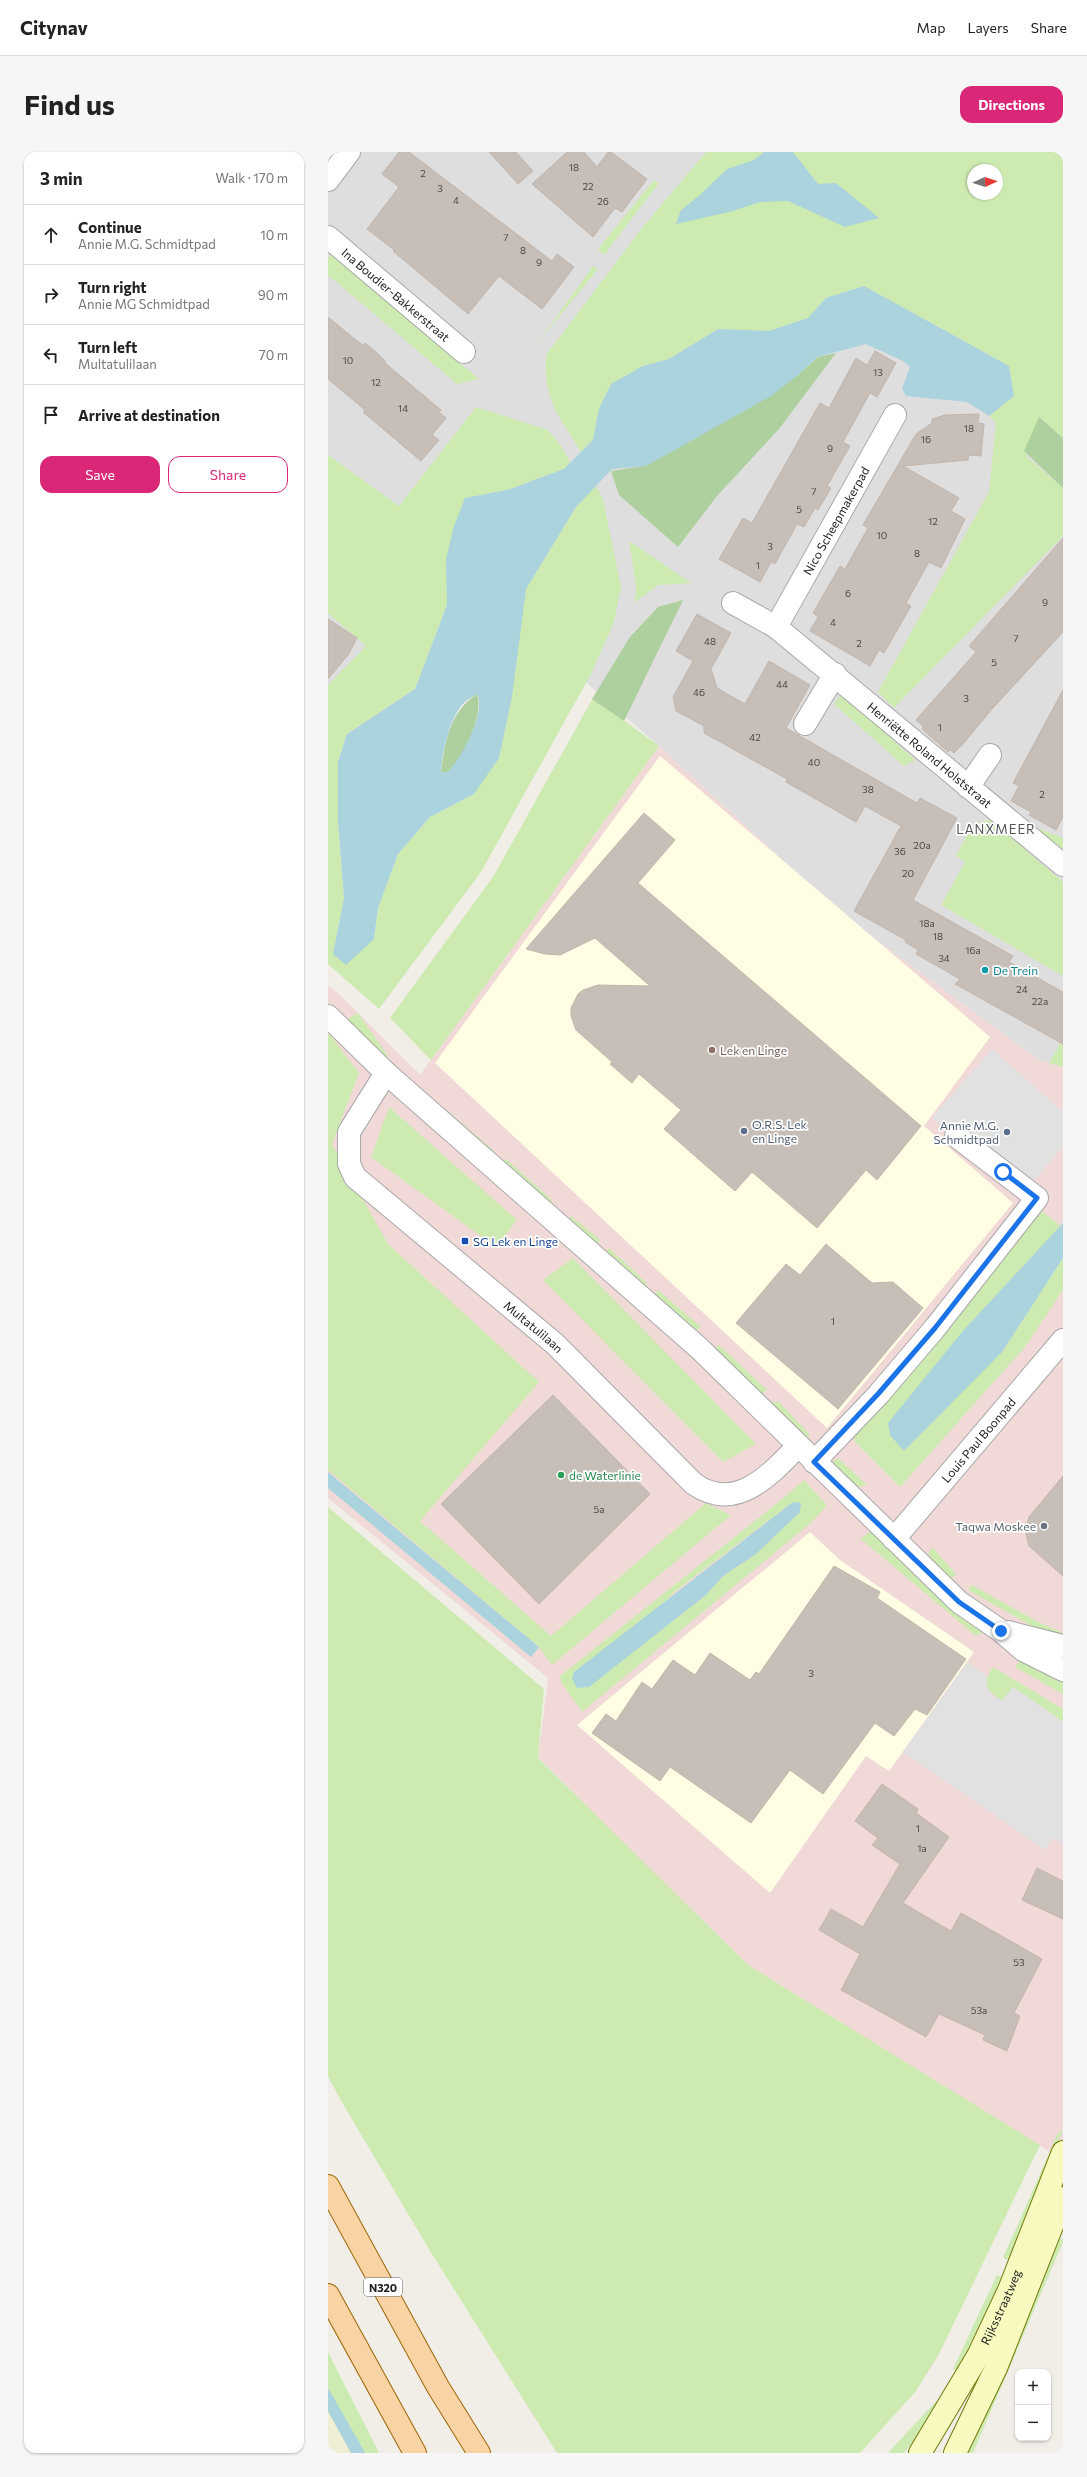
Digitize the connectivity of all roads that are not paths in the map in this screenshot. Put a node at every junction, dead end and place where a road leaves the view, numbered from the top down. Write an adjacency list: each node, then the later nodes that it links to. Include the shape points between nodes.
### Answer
1 (349, 152): 2 (street)
2 (328, 180)
3 (328, 237): 4 (street, Ina Boudier-Bakkerstraat)
4 (464, 352)
5 (895, 415): 7 (street, Nico Scheepmakerpad)
6 (733, 603): 7 (street, Henriëtte Roland Holststraat)
7 (776, 627): 8 (street, Henriëtte Roland Holststraat)
8 (834, 674): 9 (street); 11 (street, Henriëtte Roland Holststraat)
9 (805, 724)
10 (990, 755): 11 (street)
11 (968, 787): 12 (street, Henriëtte Roland Holststraat)
12 (1063, 865)
13 (328, 1016): 14 (street)
14 (386, 1073): 17 (street, via 700,1349); 17 (street, Multatulilaan, via 349,1132 349,1164 355,1177 555,1344 694,1484 705,1492 729,1496 746,1490 772,1473)
15 (956, 1136): 18 (street, via 1037,1198 935,1328)
16 (1063, 1340): 19 (street, Louis Paul Boonpad)
17 (798, 1446): 18 (street)
18 (814, 1462): 19 (street)
19 (894, 1539): 20 (street, via 959,1602)
20 (1001, 1631): 21 (street); 22 (street, via 1023,1650)
21 (1063, 1646)
22 (1063, 1670)
23 (1063, 2152): 29 (street, Rijksstraatweg, via 1009,2290 978,2356)
24 (328, 2186): 28 (main road, N320, via 438,2387)
25 (1063, 2198): 30 (street, Rijksstraatweg, via 996,2368)
26 (328, 2296): 27 (main road)
27 (415, 2453)
28 (479, 2453)
29 (920, 2453)
30 (955, 2453)

